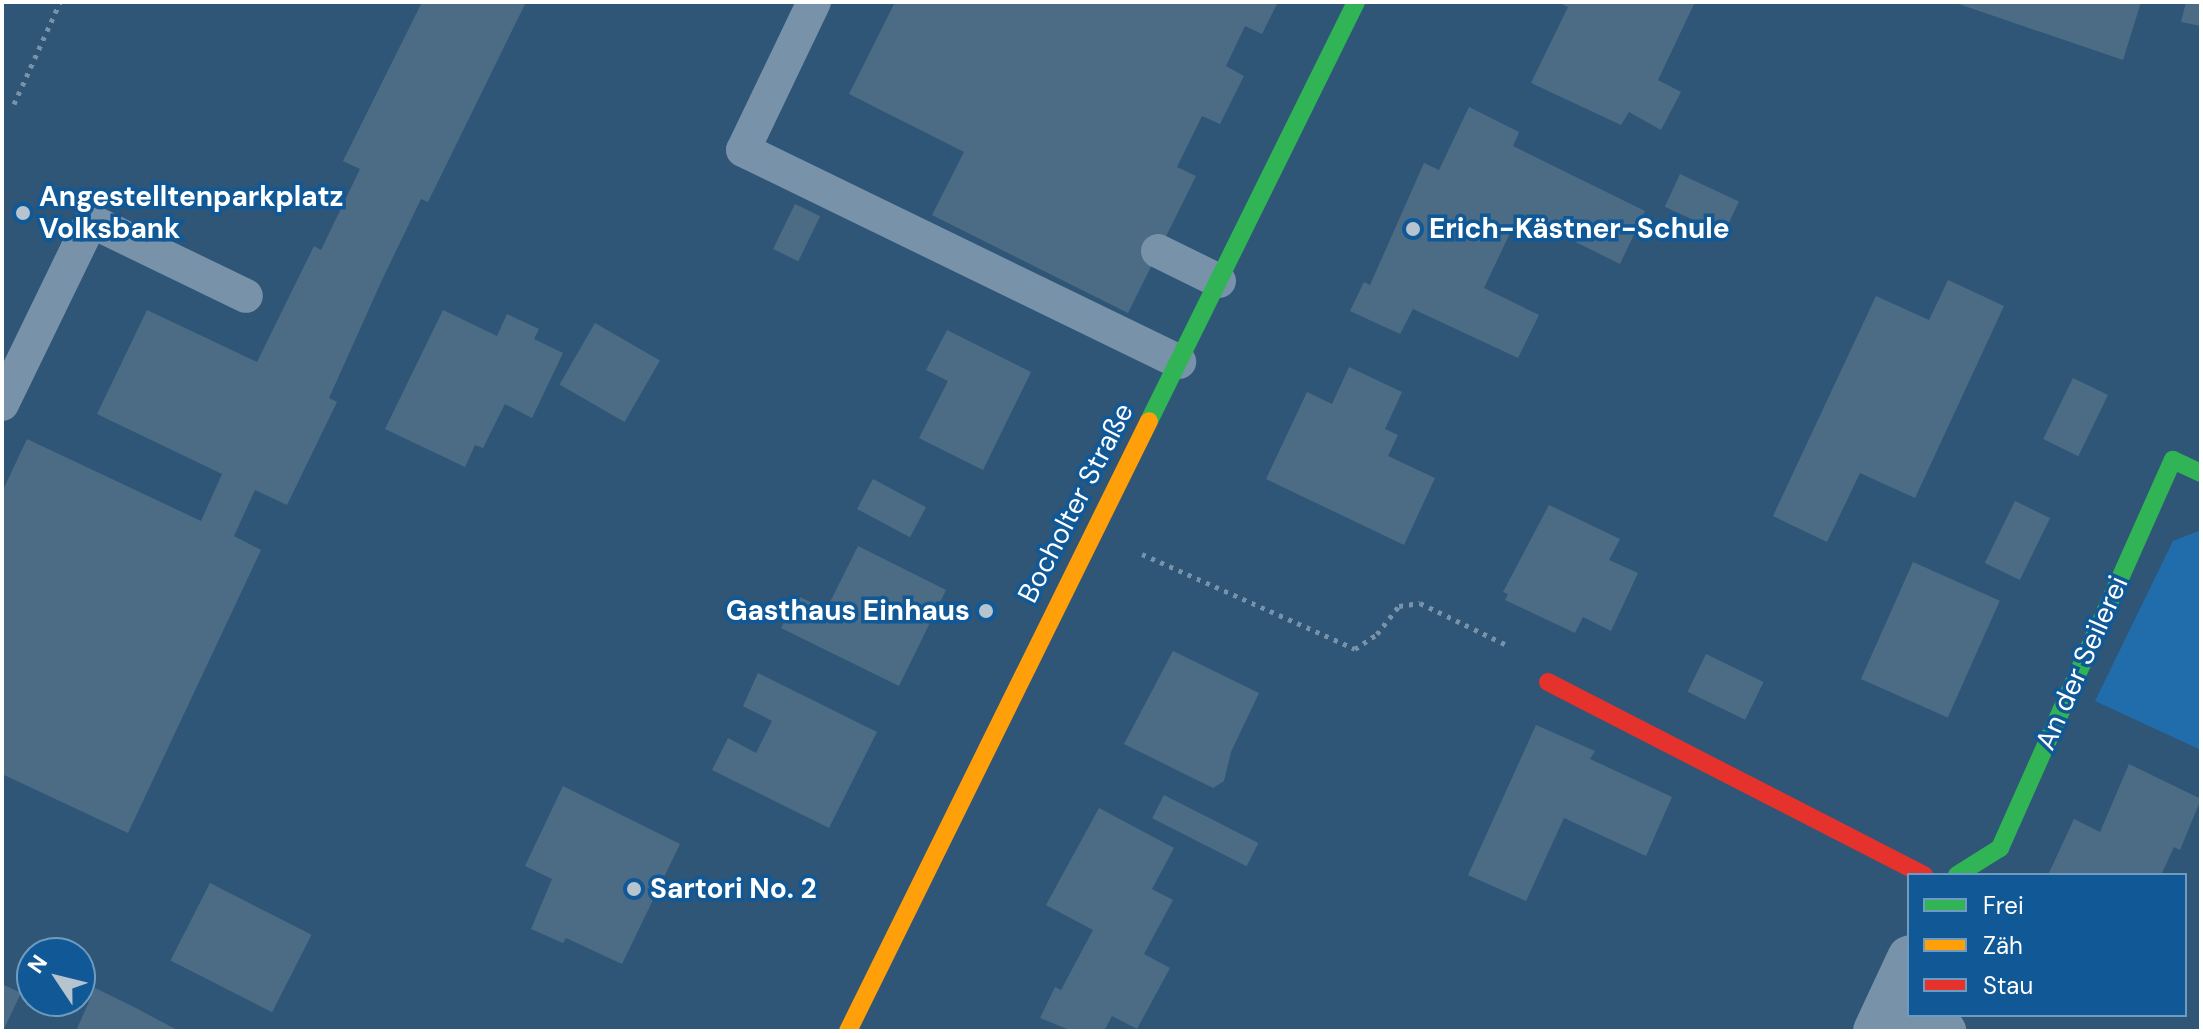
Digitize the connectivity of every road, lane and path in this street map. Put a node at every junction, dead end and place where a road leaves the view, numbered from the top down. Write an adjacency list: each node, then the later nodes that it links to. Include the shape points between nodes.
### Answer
1 (60, 2): 4 (path)
2 (814, 2): 8 (lane, via 743,150)
3 (1356, 2): 6 (street, Bocholter Straße)
4 (14, 104)
5 (1158, 251): 6 (lane)
6 (1219, 281): 8 (street, Bocholter Straße)
7 (246, 296): 9 (lane, via 91,221)
8 (1179, 362): 11 (street, Bocholter Straße)
9 (2, 404)
10 (2201, 473): 14 (street, An der Seilerei, via 2173,460 2000,848)
11 (1094, 532): 12 (path, via 1355,649 1377,634 1399,606 1420,603 1535,659); 17 (street, Bocholter Straße)
12 (1548, 682): 13 (street)
13 (1920, 873)
14 (1960, 873)
15 (1907, 967): 16 (street)
16 (1896, 1016): 18 (street)
17 (848, 1031)
18 (1944, 1031)

